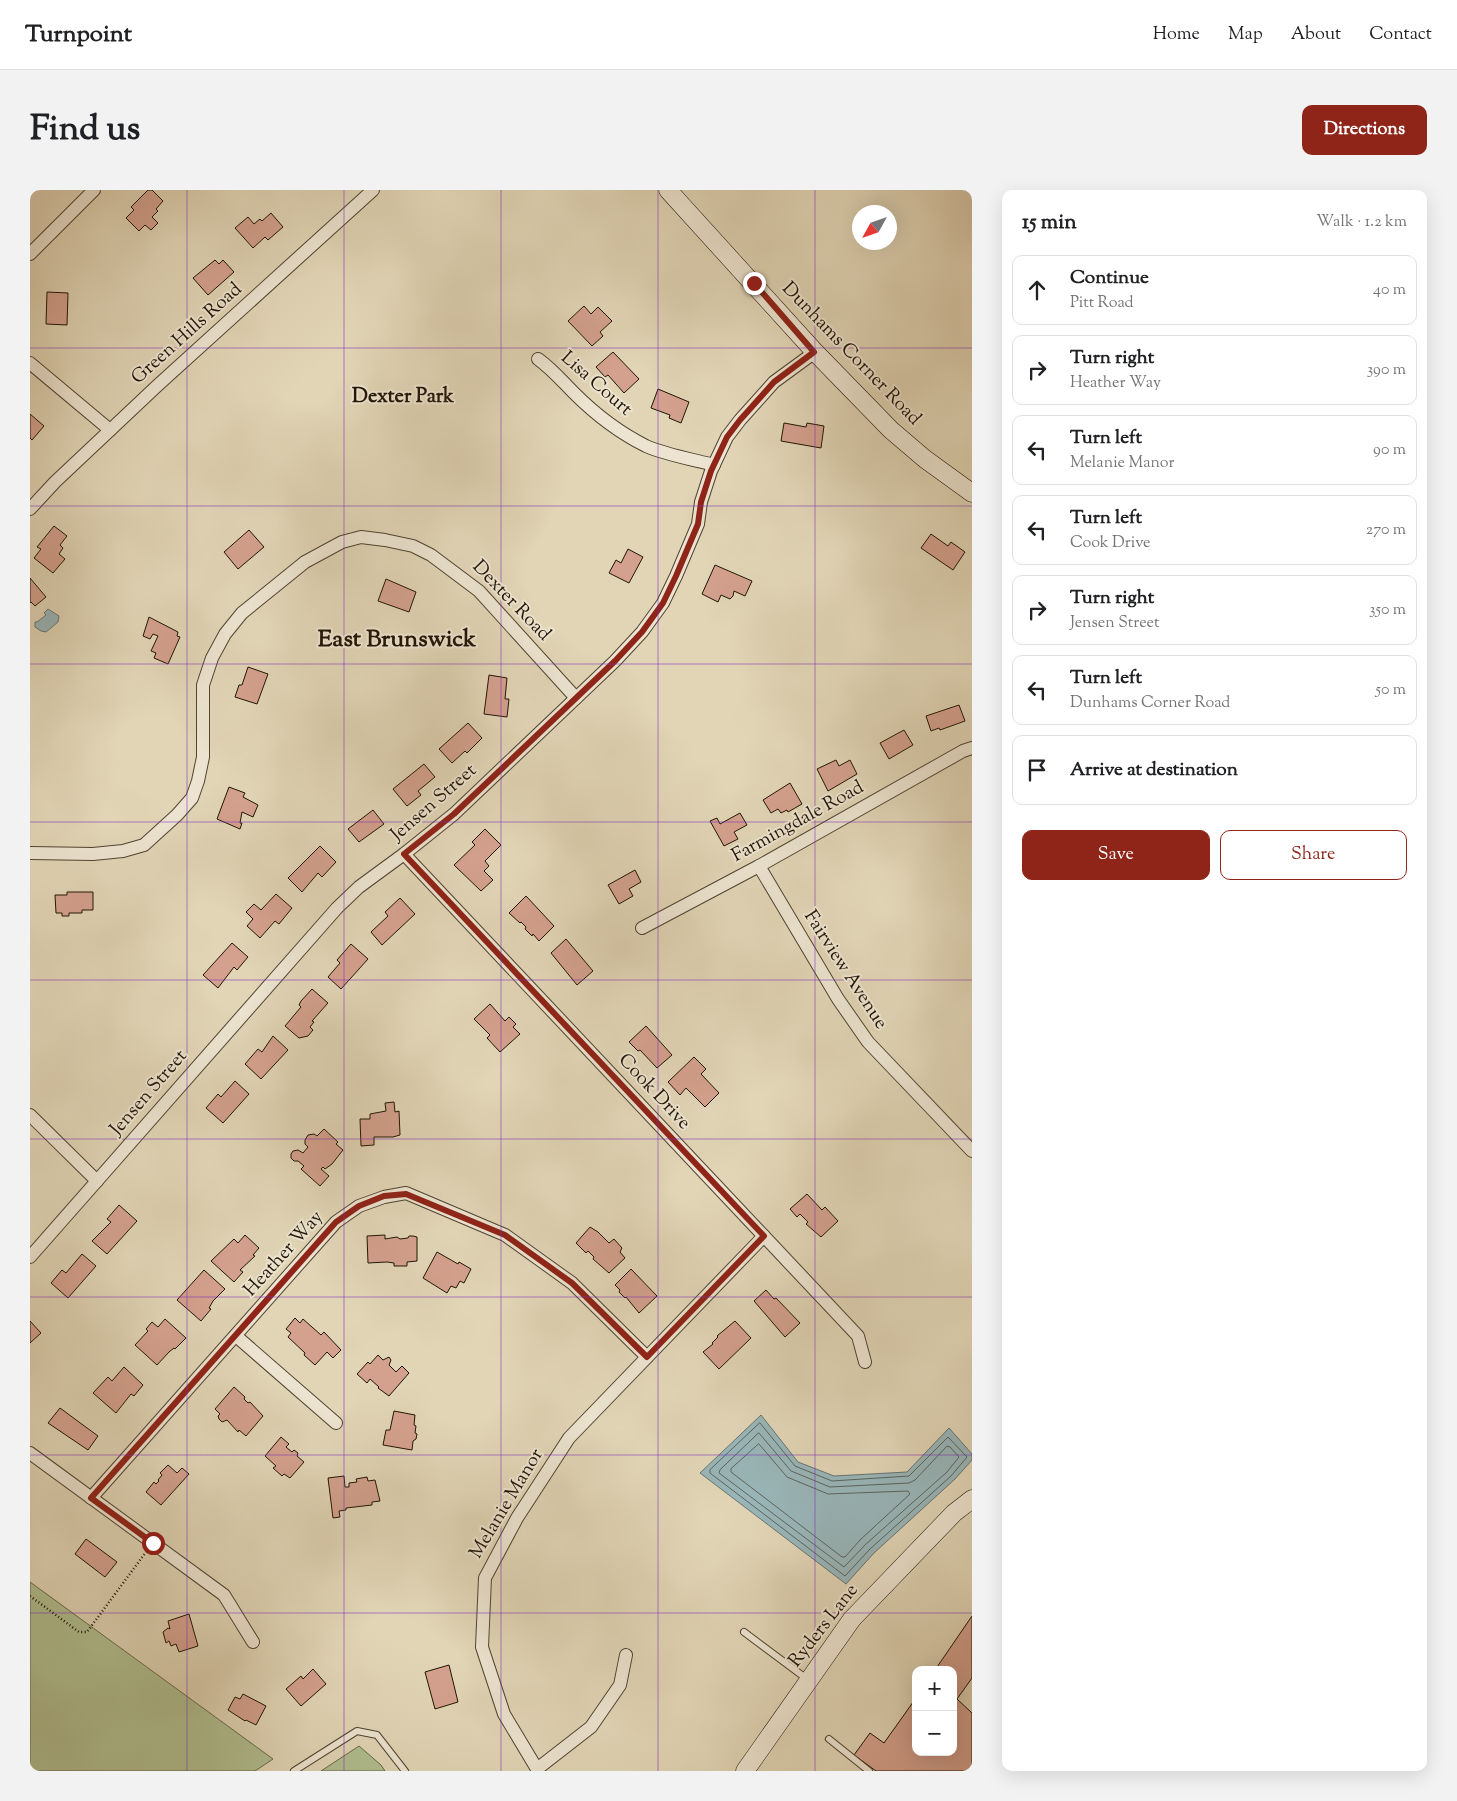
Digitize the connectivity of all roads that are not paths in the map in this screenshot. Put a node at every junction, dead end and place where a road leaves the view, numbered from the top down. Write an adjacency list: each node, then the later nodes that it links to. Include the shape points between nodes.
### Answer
1 (94, 190): 4 (street)
2 (373, 190): 8 (street, Green Hills Road)
3 (668, 190): 5 (street, Dunhams Corner Road)
4 (30, 254)
5 (814, 352): 9 (street, Jensen Street, via 774,382 740,420 727,437); 10 (street, Dunhams Corner Road, via 891,430 924,459)
6 (538, 358): 9 (street, Lisa Court, via 575,394 623,432 648,447)
7 (30, 363): 8 (street)
8 (110, 430): 11 (street, Green Hills Road)
9 (714, 465): 12 (street, Jensen Street, via 701,502 698,524 663,603 635,639)
10 (972, 493)
11 (30, 509)
12 (576, 698): 14 (street, Dexter Road, via 479,591 432,555 413,546 385,540 361,538 342,542 304,562 242,613 225,634 203,685 203,757 198,781 192,798 177,815 144,845 123,851); 15 (street, Jensen Street, via 454,814)
13 (972, 748): 16 (street, Farmingdale Road)
14 (30, 853)
15 (404, 854): 20 (street, Jensen Street, via 359,887 337,908); 21 (street, Cook Drive)
16 (759, 866): 17 (street, Farmingdale Road); 19 (street, Fairview Avenue, via 838,999 868,1042)
17 (642, 928)
18 (30, 1115): 20 (street)
19 (972, 1151)
20 (96, 1181): 22 (street, Jensen Street)
21 (764, 1236): 24 (street, Melanie Manor); 25 (street, Cook Drive, via 858,1336)
22 (30, 1257)
23 (236, 1336): 24 (street, Heather Way, via 336,1222 359,1206 384,1196 406,1194 505,1235 572,1283); 26 (street); 28 (street, Heather Way)
24 (647, 1357): 32 (street, Melanie Manor, via 568,1438 517,1518 485,1578 482,1647 504,1714 537,1769 591,1727 620,1685)
25 (866, 1362)
26 (336, 1423)
27 (30, 1454): 28 (street)
28 (91, 1498): 31 (street, via 224,1595)
29 (972, 1499): 33 (street, Ryders Lane, via 954,1513 852,1618)
30 (744, 1632): 33 (lane)
31 (253, 1642)
32 (626, 1654)
33 (809, 1680): 38 (street, Ryders Lane)
34 (829, 1739): 39 (lane)
35 (305, 1768): 36 (lane); 37 (lane, via 357,1731 377,1735)
36 (294, 1771)
37 (404, 1771)
38 (745, 1771)
39 (869, 1771)

